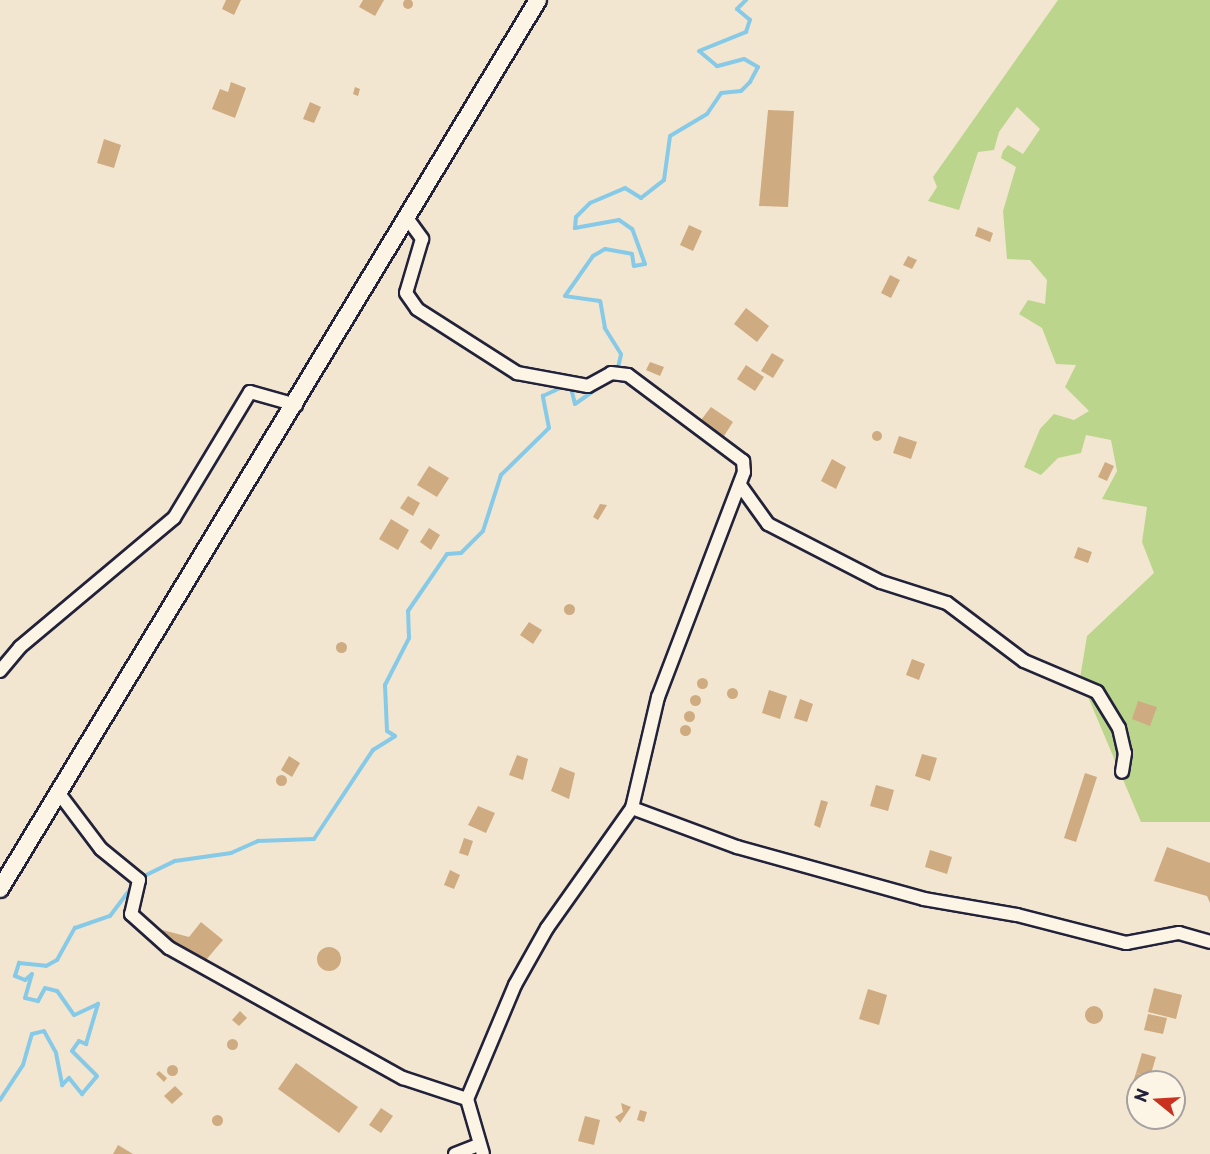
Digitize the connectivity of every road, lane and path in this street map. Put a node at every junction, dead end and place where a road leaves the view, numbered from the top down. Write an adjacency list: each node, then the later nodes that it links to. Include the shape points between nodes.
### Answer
1 (538, 0): 2 (main road)
2 (407, 218): 3 (main road); 4 (street, via 422,239 406,293 417,309 517,373 588,386 611,373 628,375 743,461)
3 (296, 405): 5 (street, via 250,392 174,518 20,647); 7 (main road)
4 (740, 485): 6 (street, via 768,524 881,582 946,603 1024,661 1097,692 1119,728 1125,753); 8 (street, via 699,580 658,697)
5 (0, 671)
6 (1122, 772)
7 (61, 796): 9 (main road); 11 (street, via 101,849 139,880 131,914 169,948 403,1078)
8 (632, 808): 10 (street, via 737,847 924,899 1017,915 1126,943 1179,933); 11 (street, via 547,928 515,985)
9 (0, 889)
10 (1210, 942)
11 (467, 1099): 12 (street)
12 (481, 1150): 13 (street)
13 (455, 1154)

